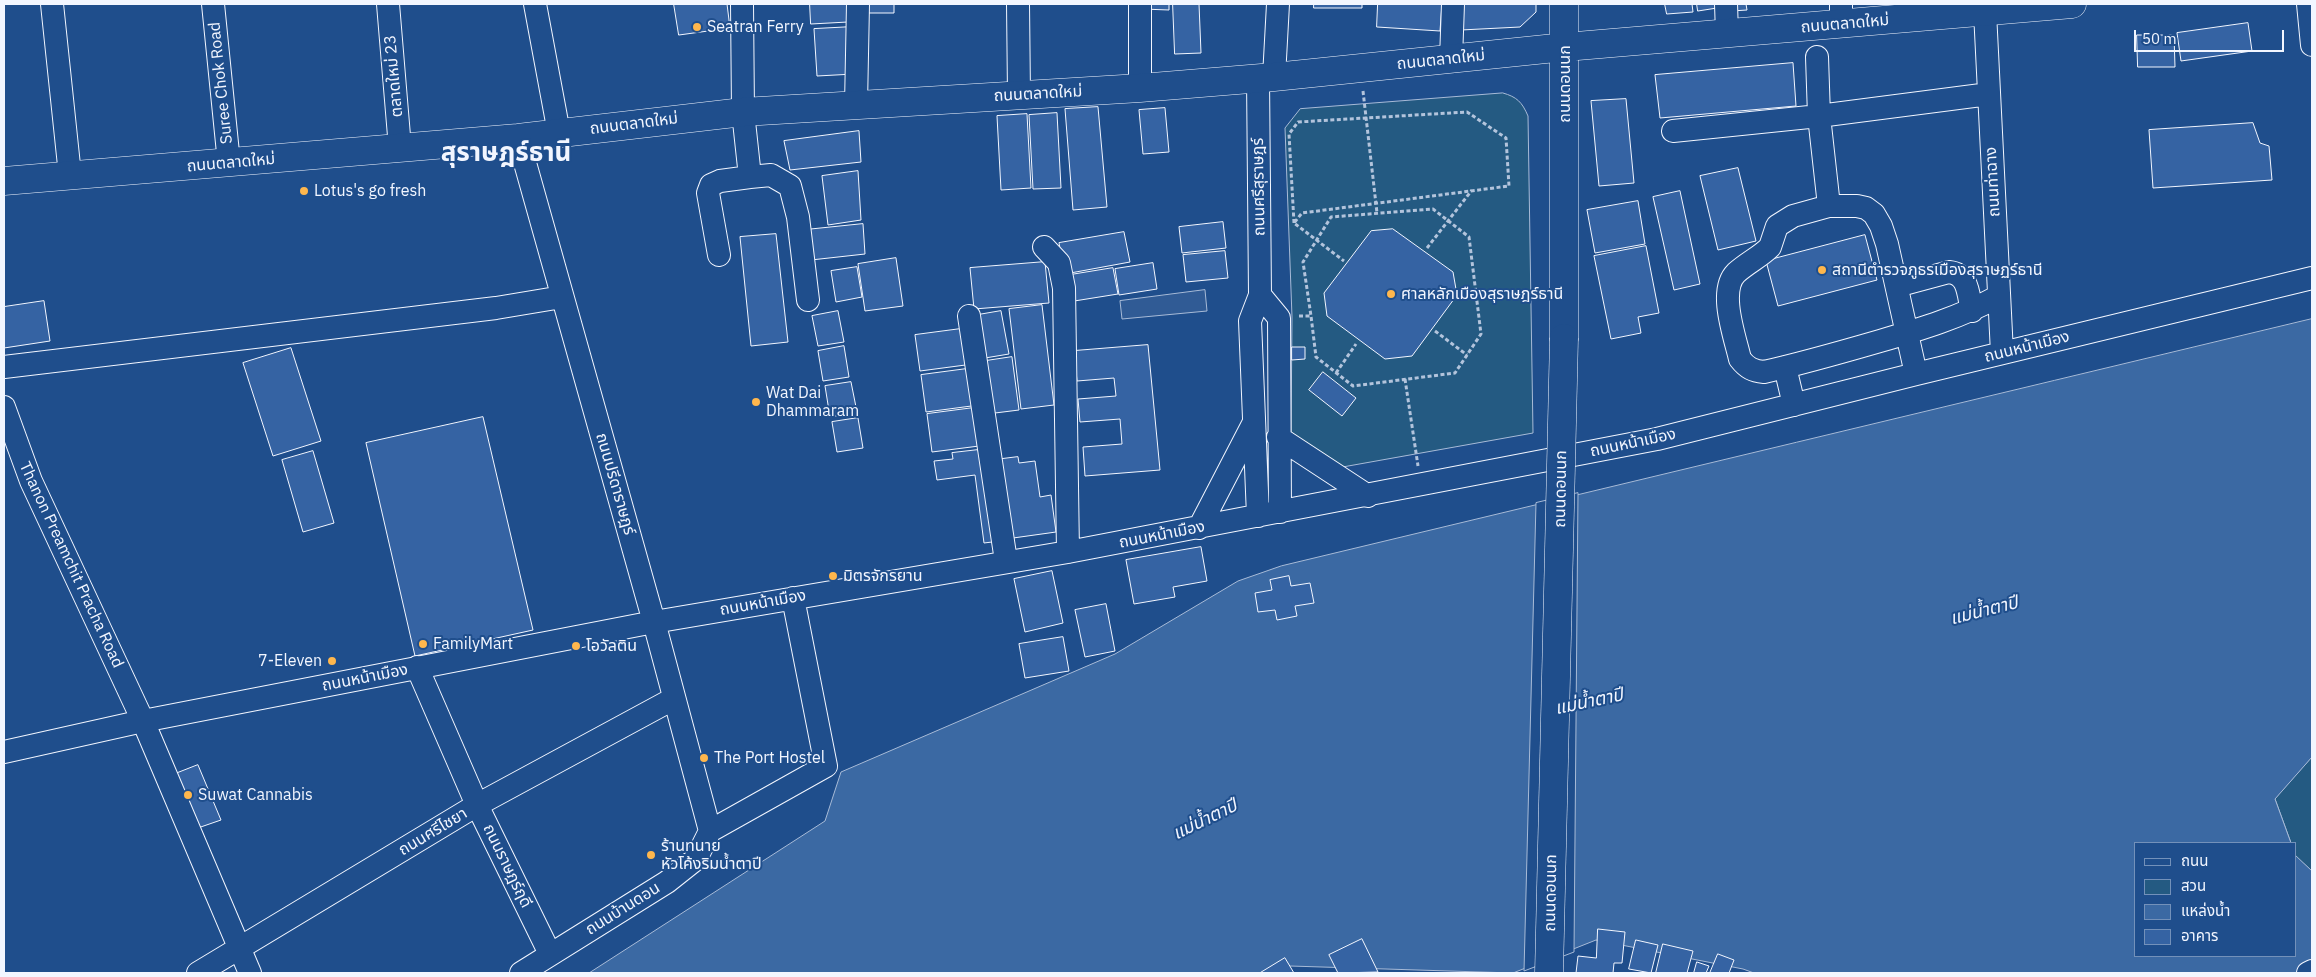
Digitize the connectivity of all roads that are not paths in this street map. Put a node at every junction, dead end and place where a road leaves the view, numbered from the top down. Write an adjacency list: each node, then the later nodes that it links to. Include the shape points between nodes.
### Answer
1 (52, 4): 34 (street)
2 (213, 4): 33 (street, Suree Chok Road)
3 (388, 4): 32 (street, ตลาดใหม่ 23)
4 (535, 4): 30 (street)
5 (742, 4): 27 (street)
6 (858, 4): 26 (street)
7 (1018, 4): 25 (street)
8 (1140, 4): 23 (street)
9 (1278, 4): 22 (street, ถนนศรีสุราษฎร์)
10 (1453, 4): 21 (street)
11 (1564, 4): 19 (main road, ถนนดอนนก)
12 (1726, 4): 17 (street)
13 (2072, 4): 15 (main road, ถนนตลาดใหม่)
14 (2308, 4): 18 (street)
15 (1984, 12): 16 (main road, ถนนตลาดใหม่); 24 (street, ถนนท่าฉาง)
16 (1841, 14): 17 (main road, ถนนตลาดใหม่)
17 (1727, 34): 19 (main road, ถนนตลาดใหม่)
18 (2312, 45)
19 (1565, 47): 21 (main road, ถนนตลาดใหม่); 76 (main road, ถนนดอนนก, bridge, via 1564,338)
20 (1817, 57): 28 (street)
21 (1451, 59): 22 (main road, ถนนตลาดใหม่)
22 (1266, 78): 23 (main road, ถนนตลาดใหม่); 42 (street, ถนนศรีสุราษฎร์)
23 (1140, 88): 25 (main road, ถนนตลาดใหม่)
24 (1989, 94): 28 (street); 43 (street, ถนนท่าฉาง)
25 (1018, 95): 26 (main road, ถนนตลาดใหม่)
26 (856, 105): 27 (main road, ถนนตลาดใหม่)
27 (744, 112): 30 (main road, ถนนตลาดใหม่); 35 (street)
28 (1819, 116): 29 (street); 37 (street)
29 (1673, 131)
30 (559, 133): 31 (main road, ถนนตลาดใหม่)
31 (518, 138): 32 (main road, ถนนตลาดใหม่); 44 (street, ถนนปรีดาราษฎร์)
32 (400, 148): 33 (main road, ถนนตลาดใหม่)
33 (229, 163): 34 (main road, ถนนตลาดใหม่)
34 (70, 175): 36 (main road, ถนนตลาดใหม่)
35 (750, 177): 39 (street, via 711,185 708,193); 45 (street, via 771,175 790,186 798,217)
36 (4, 181)
37 (1829, 206): 41 (street, via 1857,206 1874,214 1881,226); 51 (street, via 1782,221 1774,231 1770,247 1730,281 1728,298 1740,359 1745,366 1757,371)
38 (1044, 247): 60 (street, via 1059,263 1064,288)
39 (719, 255)
40 (2312, 278): 49 (street, ถนนหน้าเมือง)
41 (1897, 286): 46 (street, via 1949,272 1957,273 1966,286); 48 (street)
42 (1260, 295): 55 (street, ถนนศรีสุราษฎร์, via 1250,321); 56 (street, via 1279,318)
43 (1999, 296): 46 (street); 49 (street, ถนนท่าฉาง)
44 (562, 297): 50 (street); 63 (street, ถนนปรีดาราษฎร์)
45 (808, 300)
46 (1972, 311): 48 (street)
47 (968, 316): 61 (street)
48 (1908, 333): 51 (street); 52 (street)
49 (2002, 353): 52 (street, ถนนหน้าเมือง)
50 (4, 367)
51 (1785, 367): 53 (street)
52 (1916, 374): 53 (street, ถนนหน้าเมือง)
53 (1794, 405): 57 (street, ถนนหน้าเมือง, via 1657,439)
54 (4, 407): 66 (street, Thanon Preamchit Pracha Road, via 31,481)
55 (1254, 422): 58 (street, ถนนศรีสุราษฎร์); 59 (street, ถนนศรีสุราษฎร์)
56 (1278, 437): 57 (street); 58 (street)
57 (1368, 496): 58 (street, ถนนหน้าเมือง)
58 (1269, 514): 59 (street, ถนนหน้าเมือง)
59 (1199, 528): 60 (street, ถนนหน้าเมือง)
60 (1068, 552): 61 (street, ถนนหน้าเมือง)
61 (1006, 561): 62 (street, ถนนหน้าเมือง)
62 (793, 598): 63 (street, ถนนหน้าเมือง); 69 (street, via 826,766)
63 (654, 622): 64 (street, ถนนหน้าเมือง); 65 (street, ถนนปรีดาราษฎร์)
64 (417, 667): 66 (street, ถนนหน้าเมือง); 68 (street, ถนนราษฎร์ฤดี)
65 (673, 699): 68 (street, ถนนศรีไชยา); 69 (street, ถนนปรีดาราษฎร์)
66 (143, 721): 67 (street, ถนนหน้าเมือง); 70 (street, Thanon Preamchit Pracha Road)
67 (4, 752)
68 (477, 805): 70 (street, ถนนศรีไชยา); 71 (street, ถนนราษฎร์ฤดี)
69 (710, 831): 71 (street, ถนนบ้านดอน, via 696,859 667,882)
70 (239, 949): 73 (street, ถนนศรีไชยา); 74 (street, Thanon Preamchit Pracha Road)
71 (550, 954): 75 (street, ถนนบ้านดอน)
72 (2312, 971): 77 (street)
73 (198, 973)
74 (250, 973)
75 (521, 973)
76 (1549, 973)
77 (2308, 973)

